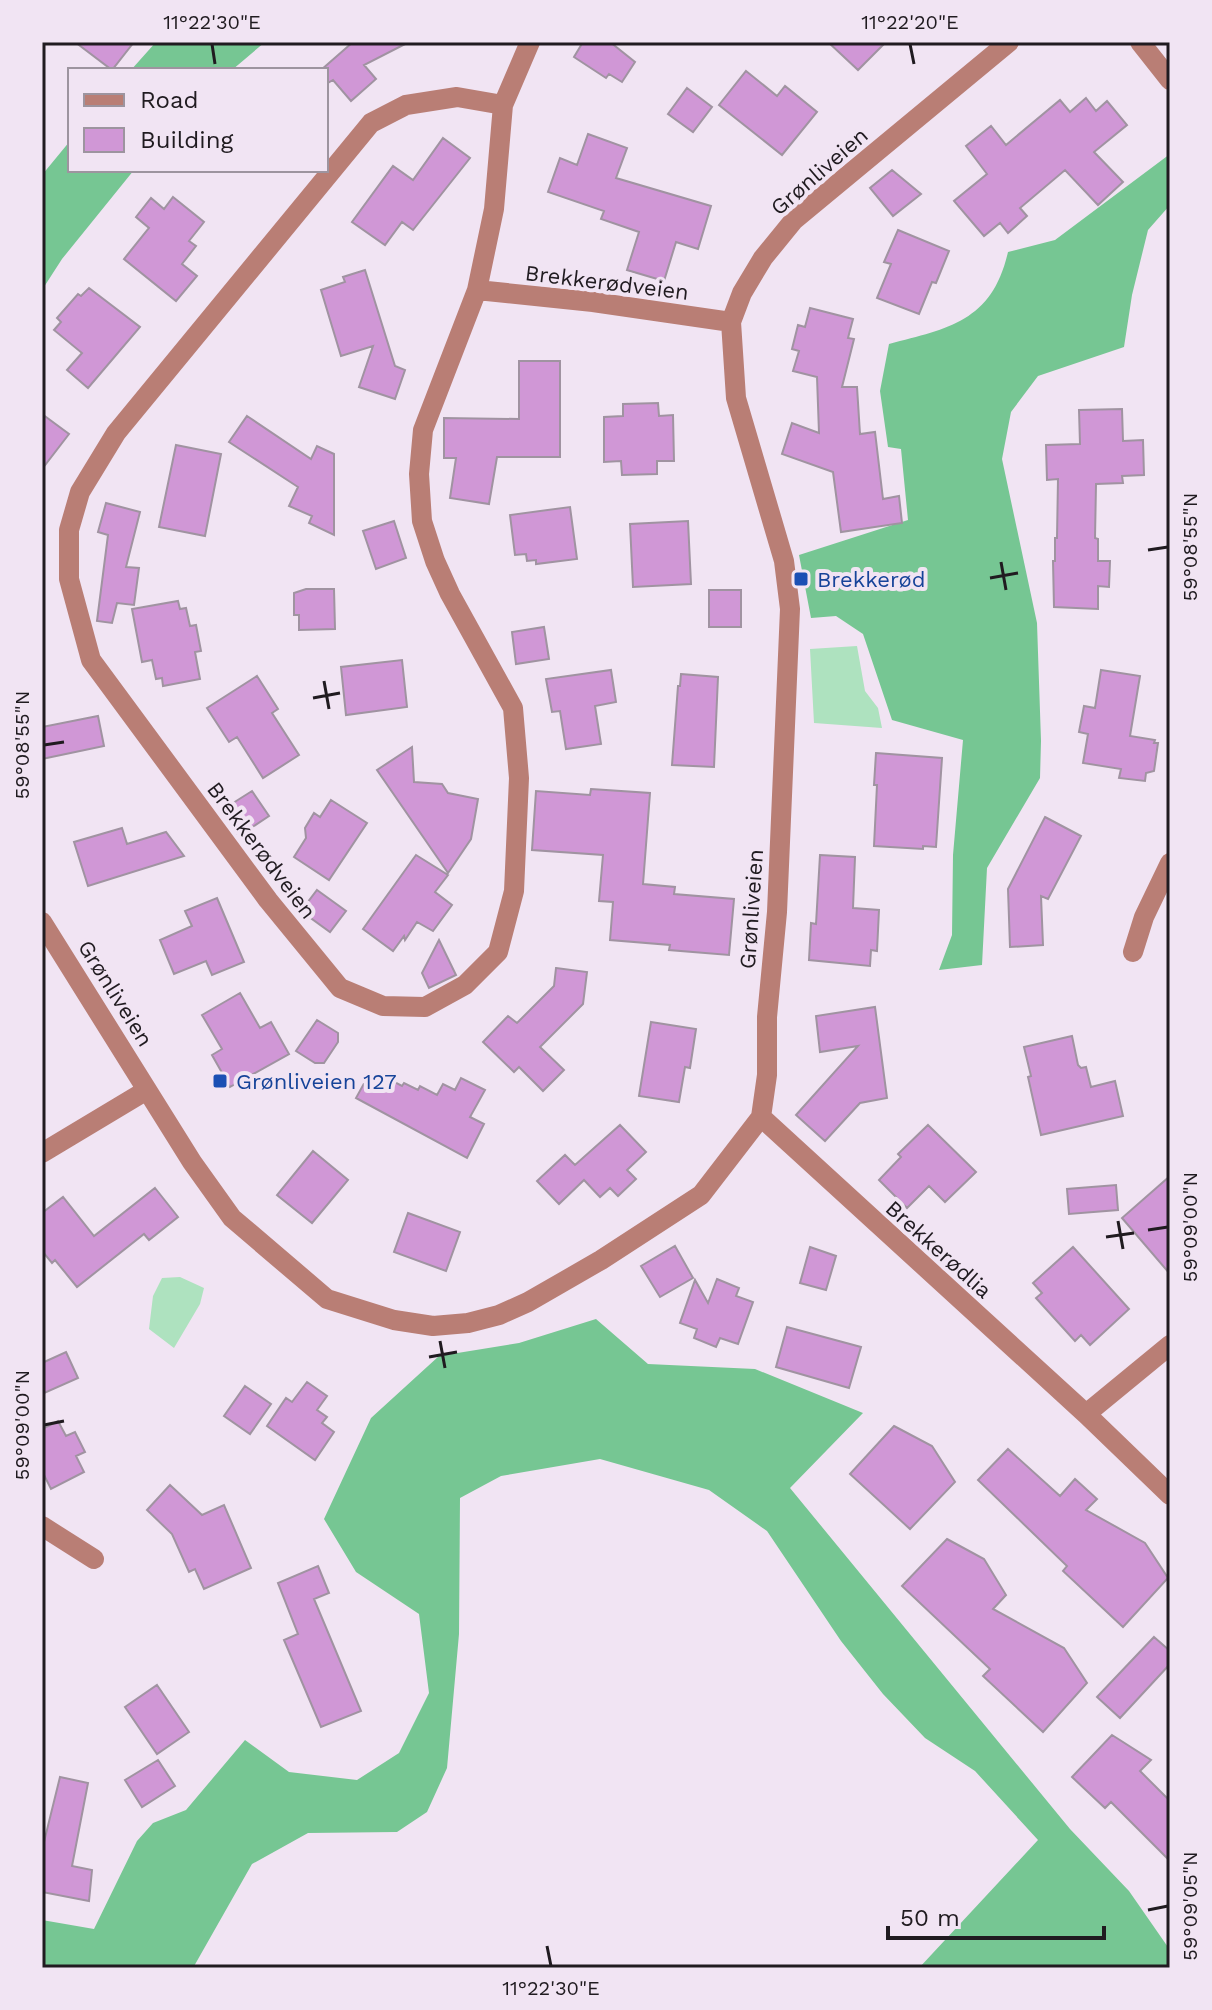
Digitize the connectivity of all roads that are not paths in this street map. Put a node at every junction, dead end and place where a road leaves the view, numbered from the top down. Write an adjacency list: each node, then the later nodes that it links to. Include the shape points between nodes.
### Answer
1 (530, 42): 5 (street, Brekkerødveien)
2 (1009, 42): 7 (street, Grønliveien, via 794,220 763,258)
3 (1140, 42): 4 (street)
4 (1170, 80)
5 (503, 105): 6 (street, Brekkerødveien, via 494,209); 6 (street, Brekkerødveien, via 457,97 406,105 371,123 116,433 80,492 69,530 69,579 91,660 268,900 340,988 383,1006 425,1007 465,985 498,952 514,891 519,778 513,708 435,561 422,521 419,474 423,430)
6 (477, 290): 7 (street, Brekkerødveien)
7 (731, 322): 12 (street, Grønliveien, via 736,398 784,561 790,609 777,912)
8 (1170, 863): 10 (street)
9 (42, 922): 11 (street, Grønliveien)
10 (1133, 952)
11 (147, 1090): 12 (street, Grønliveien, via 232,1218 327,1299 433,1326 499,1315 611,1254 701,1195); 13 (street)
12 (761, 1117): 15 (street, Brekkerødlia)
13 (42, 1153)
14 (1170, 1345): 15 (street)
15 (1086, 1414): 16 (street, Brekkerødlia)
16 (1170, 1495)
17 (42, 1526): 18 (street)
18 (94, 1559)

